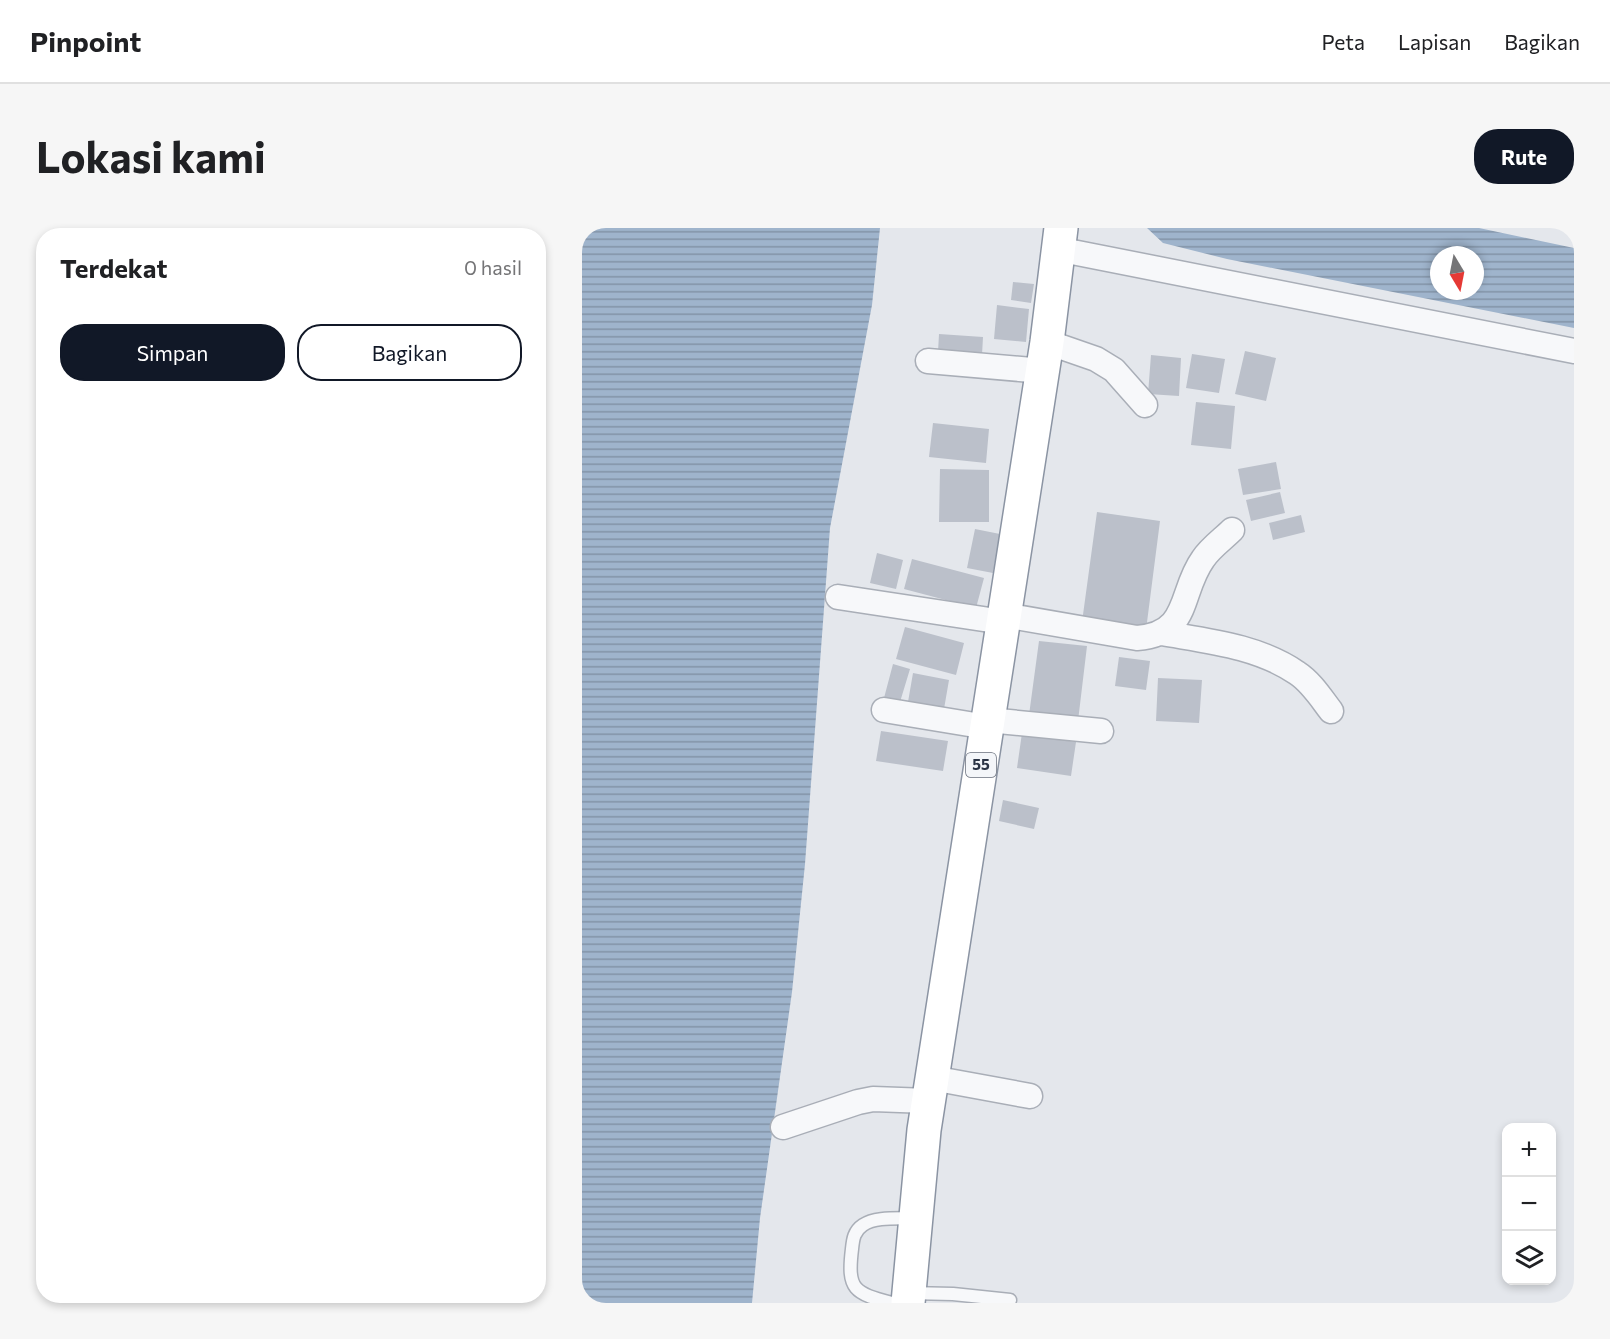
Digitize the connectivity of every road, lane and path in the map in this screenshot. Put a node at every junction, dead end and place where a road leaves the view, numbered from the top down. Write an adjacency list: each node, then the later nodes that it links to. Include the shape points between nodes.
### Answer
1 (1059, 239): 2 (street); 3 (highway, 55)
2 (1574, 351)
3 (1045, 357): 4 (street); 5 (street, via 1096,359 1130,386); 8 (highway, 55)
4 (928, 361)
5 (1145, 405)
6 (1232, 530): 9 (street, via 1203,559 1174,624)
7 (838, 597): 8 (street)
8 (1004, 619): 9 (street, via 1137,638); 12 (highway, 55)
9 (1162, 633): 11 (street, via 1234,646 1270,658 1298,673)
10 (884, 710): 12 (street)
11 (1331, 711)
12 (988, 723): 13 (street); 14 (highway, 55)
13 (1101, 731)
14 (930, 1090): 15 (street); 16 (street, via 858,1101); 17 (highway, 55)
15 (1030, 1096)
16 (783, 1127)
17 (916, 1218): 18 (highway, 55); 18 (lane, via 872,1221 854,1235 849,1271 856,1288 867,1296)
18 (903, 1300): 19 (lane, via 953,1294)
19 (1010, 1300)

